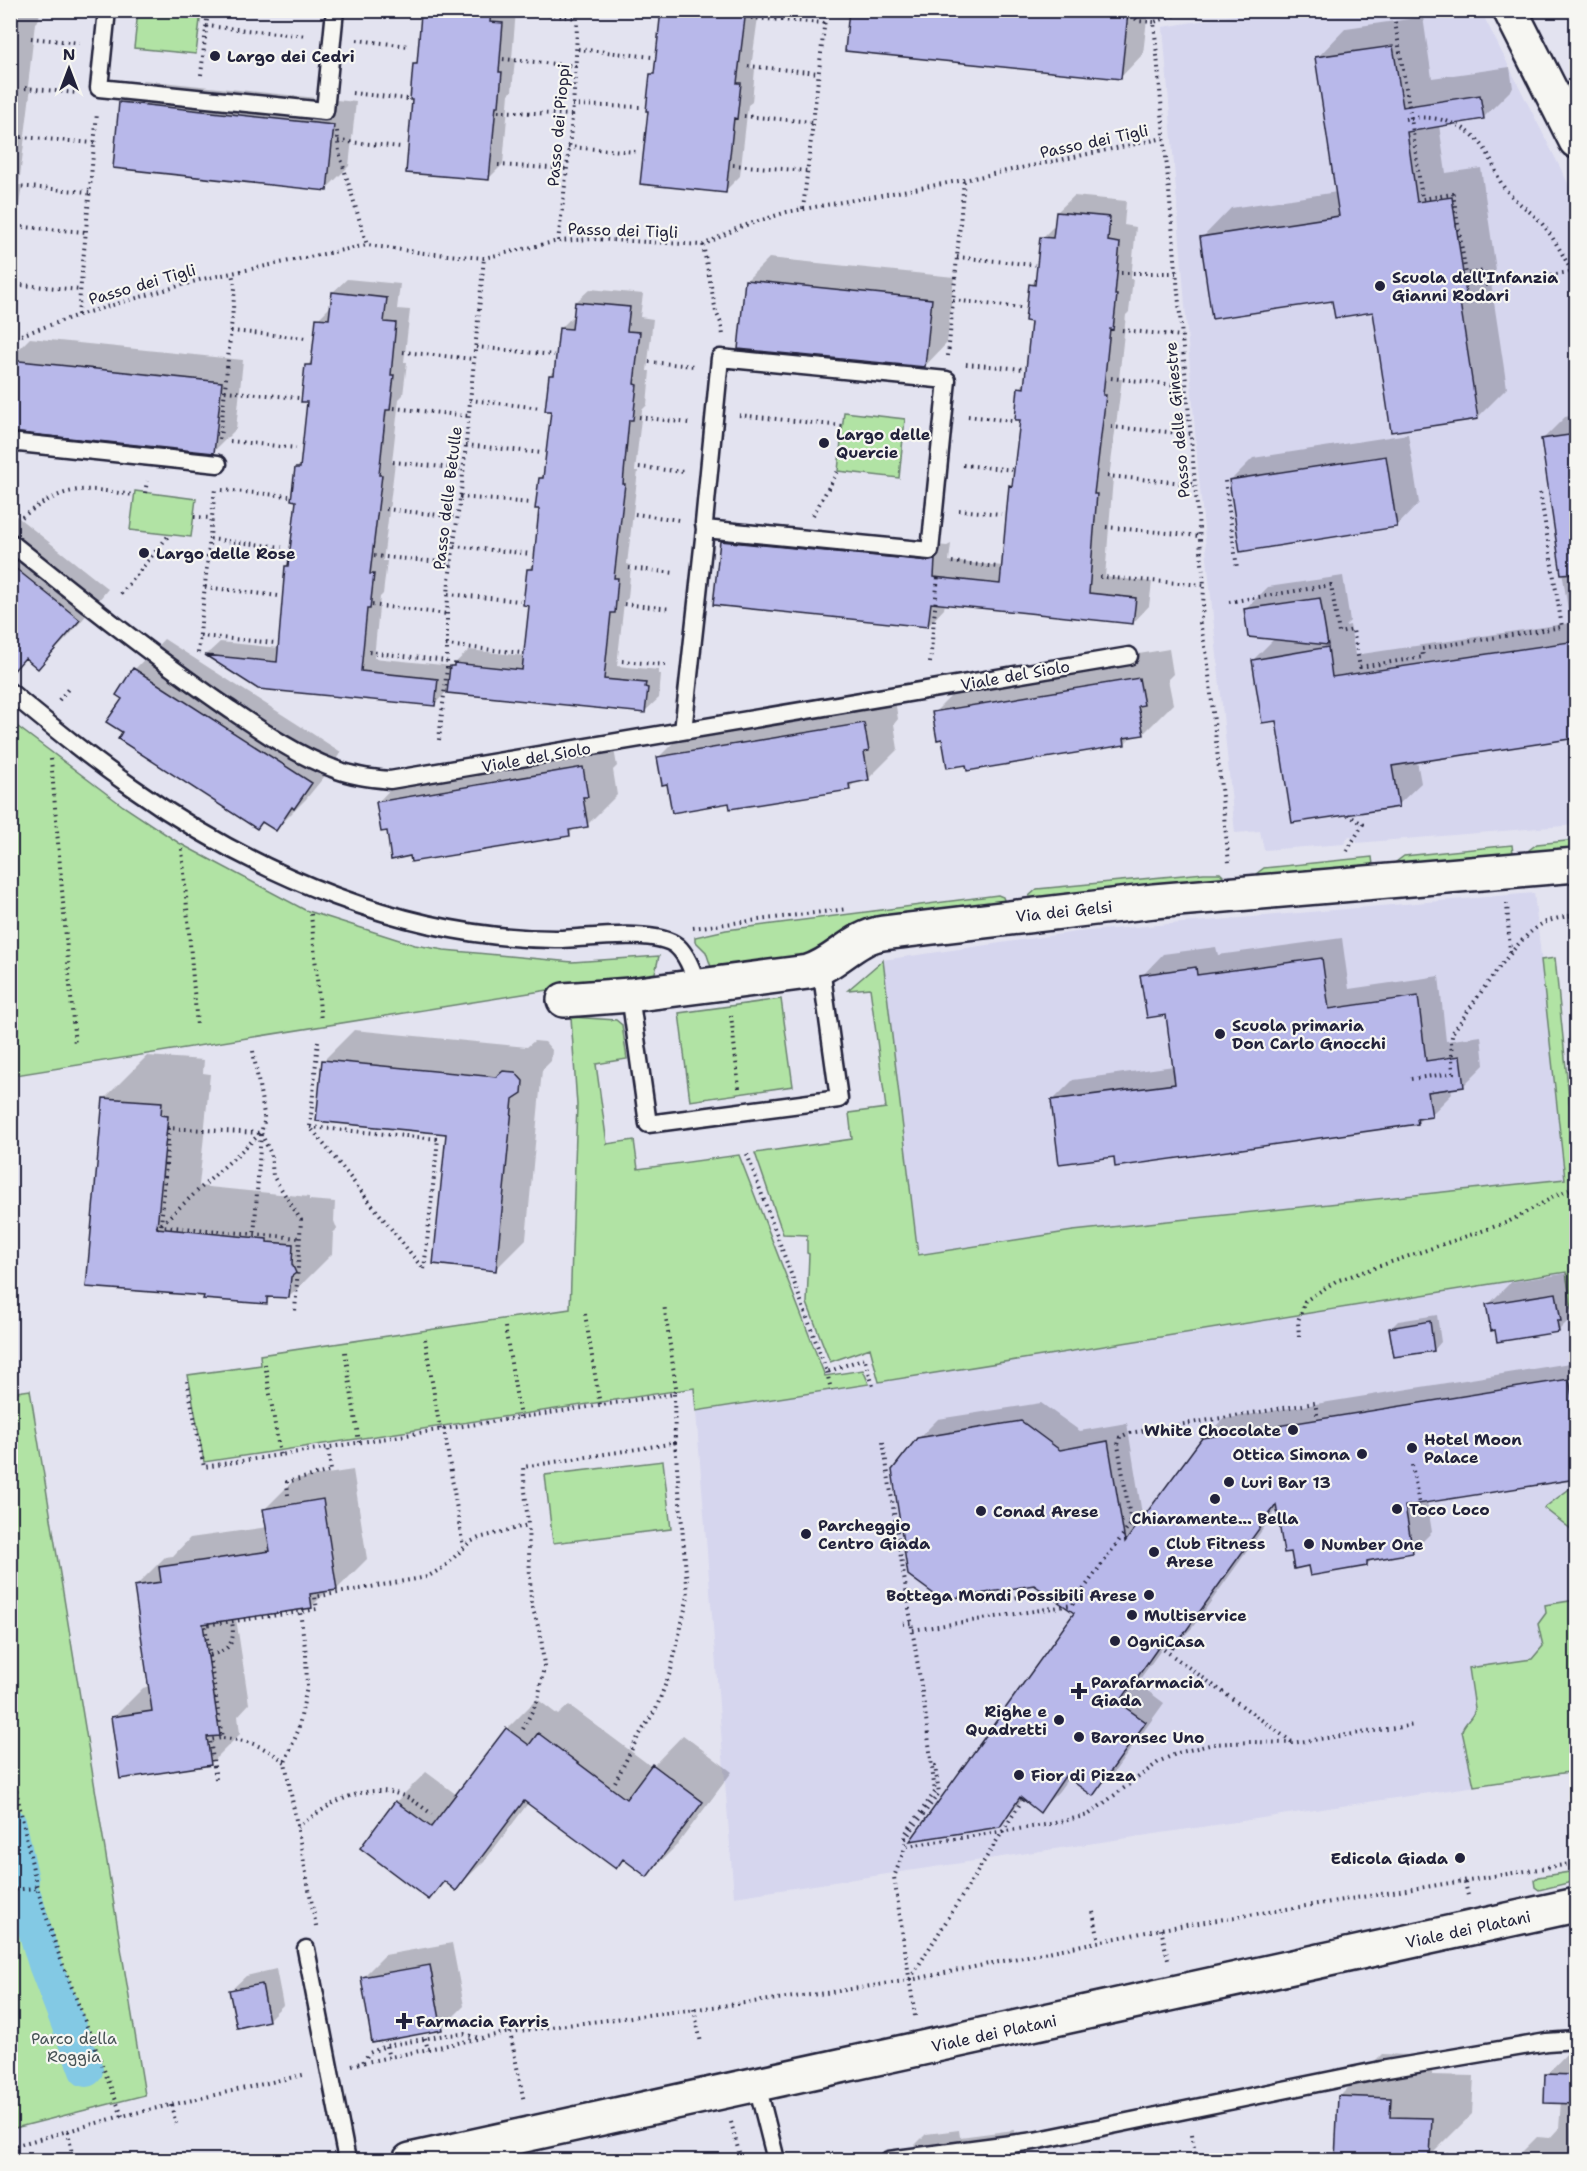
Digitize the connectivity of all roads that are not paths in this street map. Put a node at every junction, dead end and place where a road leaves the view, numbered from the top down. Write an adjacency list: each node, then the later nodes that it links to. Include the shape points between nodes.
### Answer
1 (106, 10): 2 (lane, via 99,92 325,111)
2 (335, 10)
3 (1510, 10): 4 (street)
4 (1576, 141)
5 (10, 445): 6 (lane)
6 (218, 464)
7 (705, 526): 7 (lane, via 933,556 947,380 719,363); 11 (lane)
8 (10, 542): 11 (lane, Viale del Siolo, via 177,673 249,722 310,759 356,776 405,779)
9 (1129, 656): 11 (lane, Viale del Siolo)
10 (10, 692): 14 (lane, via 132,788 194,827 320,891 405,919 505,936 654,936 678,947)
11 (682, 731)
12 (1576, 865): 13 (street, Via dei Gelsi, via 1154,901 883,933 863,938)
13 (821, 968): 14 (street, Via dei Gelsi); 15 (lane, via 838,1099 648,1125)
14 (698, 986): 15 (street, Via dei Gelsi)
15 (630, 995): 16 (street, Via dei Gelsi)
16 (564, 1000)
17 (1576, 1905): 20 (street, Viale dei Platani)
18 (312, 1943): 21 (lane)
19 (1576, 2040): 24 (lane, via 1381,2070 1034,2141)
20 (758, 2085): 22 (street, Viale dei Platani); 23 (lane)
21 (347, 2160)
22 (410, 2160)
23 (776, 2160)
24 (889, 2160)

